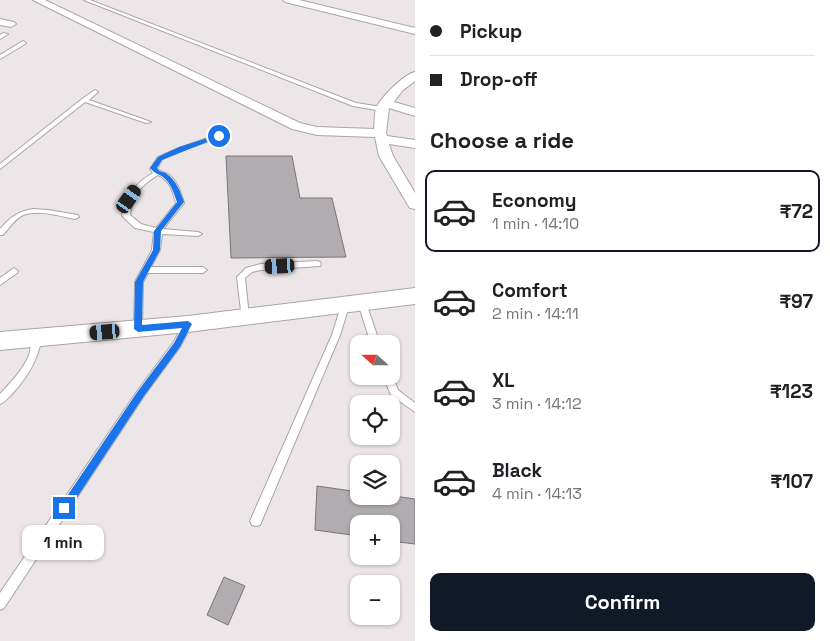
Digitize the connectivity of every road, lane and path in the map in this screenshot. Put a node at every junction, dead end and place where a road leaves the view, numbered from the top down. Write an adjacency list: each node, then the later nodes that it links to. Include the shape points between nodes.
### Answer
1 (38, 0): 16 (street, via 296,126 317,131)
2 (86, 0): 12 (lane, via 348,102)
3 (288, 0): 6 (street)
4 (0, 22): 5 (street)
5 (11, 24)
6 (415, 31)
7 (23, 44): 8 (lane)
8 (0, 57)
9 (415, 75): 12 (street)
10 (95, 92): 11 (lane)
11 (84, 100): 14 (lane); 18 (lane)
12 (384, 106): 13 (street); 16 (street)
13 (415, 112)
14 (148, 122)
15 (219, 136): 19 (lane, via 160,158 154,168)
16 (381, 136): 17 (street); 20 (street, via 386,156)
17 (415, 144)
18 (0, 166)
19 (157, 173): 22 (lane, via 171,182 180,202); 22 (lane, via 139,184 129,199 126,215 138,226)
20 (415, 205)
21 (75, 217): 23 (lane, via 25,212)
22 (158, 231): 24 (lane); 26 (lane, via 156,250)
23 (0, 232)
24 (198, 234)
25 (317, 264): 32 (lane, via 249,270 241,277)
26 (145, 270): 27 (lane); 34 (lane, via 139,282)
27 (203, 270)
28 (14, 271): 29 (lane)
29 (0, 282)
30 (415, 296): 31 (street)
31 (354, 305): 32 (street); 35 (lane); 41 (lane, via 336,335)
32 (245, 317): 33 (street)
33 (188, 324): 34 (street); 42 (lane, via 177,345 141,393)
34 (138, 329): 36 (street)
35 (371, 335)
36 (38, 338): 37 (street); 39 (lane, via 30,366)
37 (0, 341)
38 (391, 385): 40 (lane, via 394,392)
39 (0, 400)
40 (415, 408)
41 (256, 521)
42 (0, 604)

